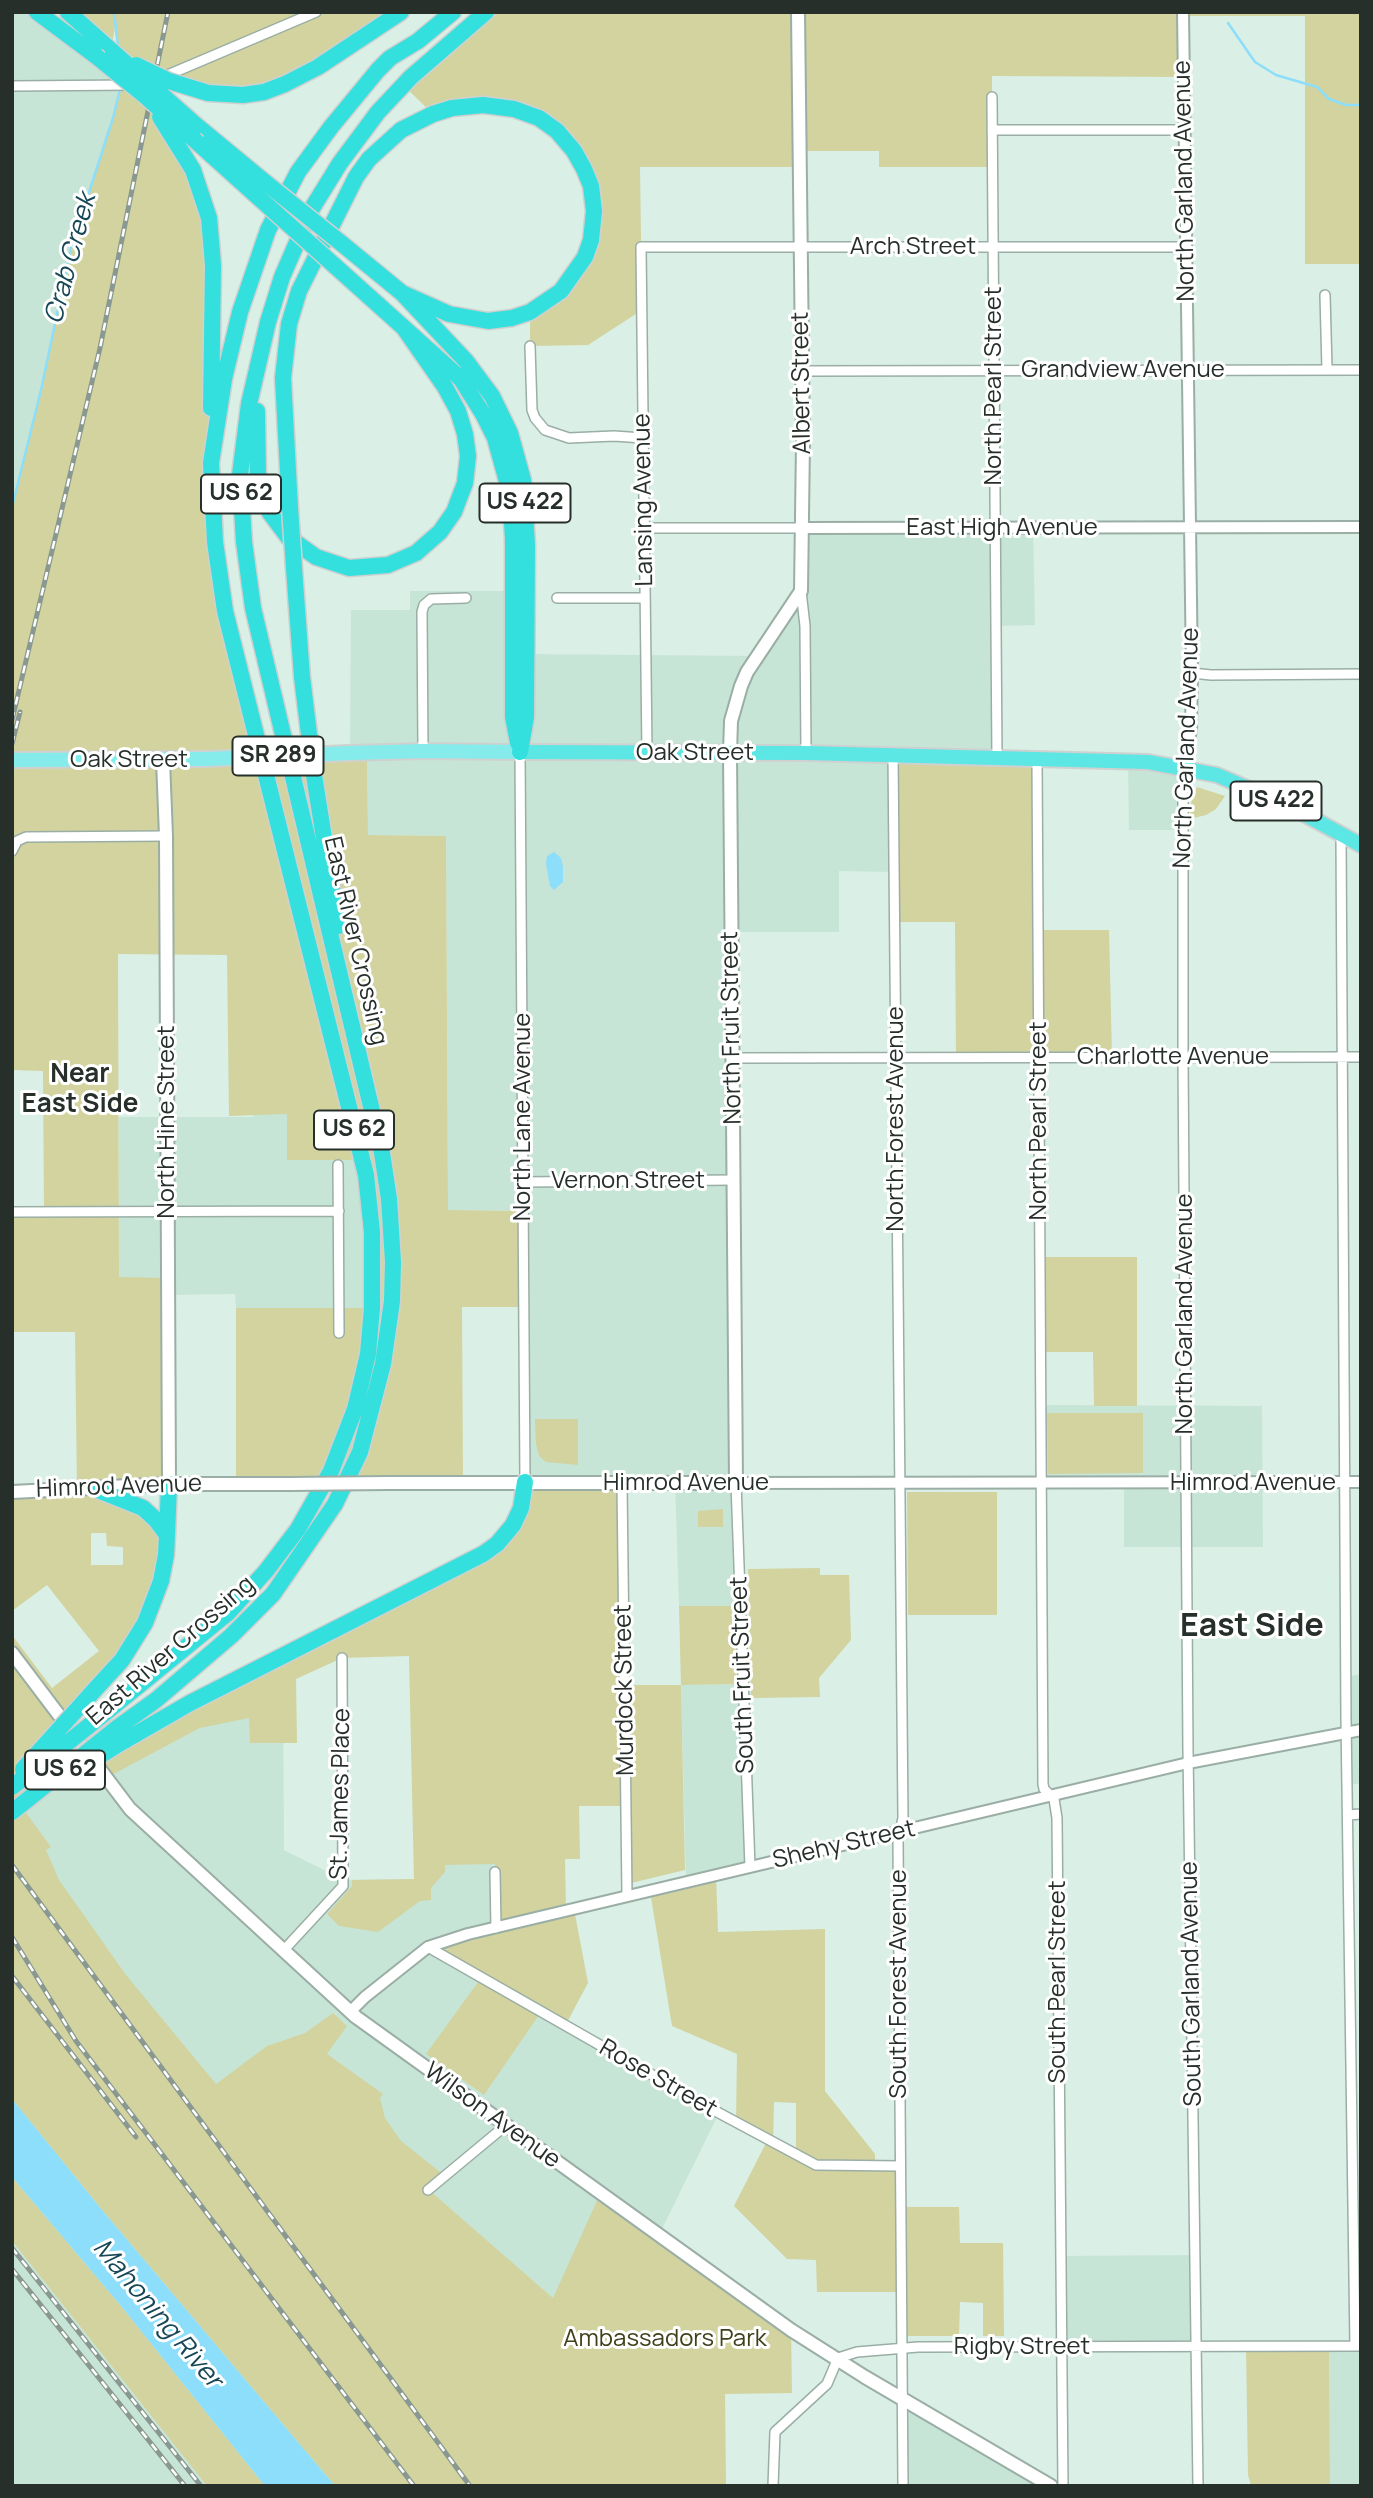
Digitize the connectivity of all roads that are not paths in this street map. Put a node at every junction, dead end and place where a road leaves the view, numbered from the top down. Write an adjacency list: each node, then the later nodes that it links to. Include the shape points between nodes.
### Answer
1 (37, 12): 11 (highway, US 422, bridge)
2 (68, 12): 9 (highway, US 422)
3 (316, 12): 10 (street, via 175,73 128,86)
4 (401, 12): 9 (highway, bridge, via 318,67 264,92 243,95 208,93 169,81)
5 (453, 12): 31 (highway, East River Crossing / US 62, via 378,70 298,172 268,230 243,302 224,379)
6 (486, 12): 22 (highway, East River Crossing / US 62, via 411,77 352,146 311,210)
7 (798, 12): 17 (main road, Albert Street)
8 (1183, 12): 14 (street, North Garland Avenue)
9 (113, 52): 15 (highway, US 422, bridge)
10 (12, 86)
11 (144, 95): 15 (highway, US 422, bridge, via 198,143); 31 (highway, bridge, via 193,170 209,218 213,265)
12 (992, 97): 13 (street, North Pearl Street)
13 (992, 130): 14 (street); 18 (street, North Pearl Street)
14 (1184, 130): 19 (street, North Garland Avenue)
15 (262, 190): 20 (highway, US 422, bridge, via 341,243); 23 (highway, US 422, bridge, via 335,266)
16 (641, 247): 17 (street, Arch Street); 30 (street, Lansing Avenue)
17 (801, 247): 18 (street, Arch Street); 28 (main road, Albert Street)
18 (993, 247): 19 (street, Arch Street); 29 (street, North Pearl Street)
19 (1186, 247): 26 (street, North Garland Avenue)
20 (402, 293): 44 (highway, US 422, via 480,378 503,417 519,463 527,545 526,717); 58 (highway, bridge, via 457,316 488,321 530,312 561,290 585,257 594,211 584,169 557,131 514,109 483,105 452,108 401,130 356,177 299,290 289,324 283,378 302,677)
21 (1325, 295): 25 (street)
22 (268, 322): 23 (highway, via 257,403 258,476 263,495 288,537 316,557 349,568 388,565 416,553 449,520 465,483 466,434 458,411); 58 (highway, East River Crossing / US 62, via 249,404 240,475 245,553 263,652)
23 (404, 328): 44 (highway, US 422, via 461,379 484,414 500,453 513,539 513,717)
24 (530, 346): 30 (street, via 531,402 539,424 569,438)
25 (1327, 369): 26 (street, Grandview Avenue); 27 (street, Grandview Avenue)
26 (1188, 370): 29 (street, Grandview Avenue); 32 (street, North Garland Avenue)
27 (1361, 370)
28 (802, 371): 29 (street, Grandview Avenue); 35 (main road, Albert Street)
29 (994, 371): 36 (street, North Pearl Street)
30 (643, 438): 34 (street, Lansing Avenue)
31 (211, 463): 91 (highway, East River Crossing / US 62, bridge, via 225,611 366,1175 372,1232 370,1339 355,1409 331,1471 298,1529 266,1571 229,1612)
32 (1190, 527): 33 (street, East High Avenue); 36 (street, East High Avenue); 41 (street, North Garland Avenue)
33 (1361, 527)
34 (644, 528): 35 (street, East High Avenue); 40 (street, Lansing Avenue)
35 (803, 528): 36 (street, East High Avenue); 37 (main road, Albert Street)
36 (995, 528): 49 (street, North Pearl Street)
37 (801, 591): 46 (main road, North Fruit Street, via 744,679 731,721); 47 (street, Albert Street)
38 (466, 598): 43 (street, via 431,599 422,612)
39 (557, 598): 40 (street)
40 (645, 598): 45 (street, Lansing Avenue)
41 (1192, 673): 42 (street); 53 (street, North Garland Avenue)
42 (1361, 674)
43 (423, 751): 44 (main road, Oak Street / SR 289); 52 (main road, Oak Street / SR 289, bridge)
44 (520, 752): 45 (highway, Oak Street / US 422); 67 (street, North Lane Avenue)
45 (646, 753): 46 (highway, Oak Street / US 422)
46 (730, 753): 47 (highway, Oak Street / US 422); 62 (main road, North Fruit Street)
47 (806, 753): 48 (highway, Oak Street / US 422)
48 (893, 755): 49 (highway, Oak Street / US 422); 63 (street, North Forest Avenue)
49 (997, 758): 50 (highway, Oak Street / US 422)
50 (1037, 759): 53 (highway, Oak Street / US 422, via 1128,761); 64 (street, North Pearl Street)
51 (17, 760): 52 (main road, Oak Street / SR 289)
52 (163, 760): 55 (main road, North Hine Street)
53 (1185, 768): 54 (highway, Oak Street / US 422, via 1229,780); 59 (street, North Garland Avenue)
54 (1341, 835): 56 (highway, Oak Street / US 422); 60 (street)
55 (166, 836): 57 (street, via 26,837 17,841); 70 (main road, North Hine Street)
56 (1361, 845)
57 (12, 851)
58 (356, 1043): 88 (highway, East River Crossing / US 62, via 382,1153 393,1262 385,1353 360,1452 335,1504 273,1594)
59 (1183, 1057): 60 (street, Charlotte Avenue); 64 (street, Charlotte Avenue); 78 (street, North Garland Avenue)
60 (1342, 1057): 61 (street, Charlotte Avenue); 73 (street)
61 (1361, 1057)
62 (732, 1058): 63 (street, Charlotte Avenue); 66 (main road, North Fruit Street)
63 (896, 1058): 64 (street, Charlotte Avenue); 80 (street, North Forest Avenue)
64 (1038, 1058): 77 (street, North Pearl Street)
65 (338, 1165): 68 (street)
66 (733, 1180): 67 (street, Vernon Street); 76 (main road, North Fruit Street)
67 (523, 1182): 72 (street, North Lane Avenue)
68 (339, 1211): 70 (street); 71 (street)
69 (12, 1212): 70 (street)
70 (168, 1212): 79 (main road, North Hine Street)
71 (339, 1333)
72 (525, 1482): 75 (main road, Himrod Avenue); 79 (main road, Himrod Avenue, bridge); 88 (highway, via 513,1525 483,1554)
73 (1344, 1482): 74 (street, Himrod Avenue); 78 (street, Himrod Avenue); 87 (street)
74 (1361, 1482)
75 (622, 1483): 76 (main road, Himrod Avenue); 99 (street, Murdock Street)
76 (736, 1483): 80 (street, Himrod Avenue); 97 (street, South Fruit Street)
77 (1041, 1483): 78 (street, Himrod Avenue); 80 (street, Himrod Avenue); 92 (street, South Pearl Street, via 1043,1784)
78 (1186, 1483): 89 (street, South Garland Avenue)
79 (169, 1484): 81 (main road, Himrod Avenue); 83 (highway)
80 (900, 1484): 96 (street, South Forest Avenue)
81 (93, 1488): 82 (main road, Himrod Avenue); 83 (highway, via 143,1507)
82 (12, 1492)
83 (167, 1535): 90 (highway, bridge, via 161,1581 145,1623 122,1660)
84 (12, 1653): 102 (main road, Wilson Avenue, via 130,1809)
85 (342, 1658): 102 (street, St. James Place, via 344,1880 341,1889)
86 (1361, 1730): 87 (street, Shehy Street)
87 (1346, 1732): 89 (street, Shehy Street); 95 (street)
88 (121, 1735): 93 (highway, bridge)
89 (1188, 1763): 92 (street, Shehy Street); 109 (street, South Garland Avenue)
90 (12, 1780)
91 (12, 1787)
92 (1051, 1796): 96 (street, Shehy Street); 108 (street, South Pearl Street, via 1057,1818)
93 (18, 1808)
94 (1361, 1814): 95 (street)
95 (1348, 1815): 107 (street)
96 (901, 1832): 97 (street, Shehy Street); 105 (street, South Forest Avenue)
97 (750, 1867): 99 (street, Shehy Street)
98 (495, 1872): 100 (street)
99 (627, 1896): 100 (street, Shehy Street)
100 (496, 1928): 101 (street, Shehy Street)
101 (428, 1947): 103 (street, Shehy Street); 105 (street, Rose Street, via 816,2165)
102 (283, 1951): 103 (main road, Wilson Avenue)
103 (350, 2012): 104 (main road, Wilson Avenue)
104 (505, 2126): 106 (street); 111 (main road, Wilson Avenue, via 791,2330)
105 (900, 2166): 110 (street, South Forest Avenue)
106 (428, 2190)
107 (1358, 2346): 109 (street, Rigby Street)
108 (1061, 2347): 109 (street, Rigby Street); 110 (street, Rigby Street); 116 (street, South Pearl Street)
109 (1198, 2347): 117 (street, South Garland Avenue)
110 (901, 2348): 111 (street, Rigby Street, via 863,2350); 112 (street, South Forest Avenue)
111 (838, 2358): 112 (main road, Wilson Avenue); 113 (street, via 827,2384 775,2431)
112 (902, 2398): 114 (street, South Forest Avenue); 115 (main road, Wilson Avenue)
113 (774, 2486)
114 (903, 2486)
115 (1051, 2486)
116 (1063, 2486)
117 (1198, 2486)

